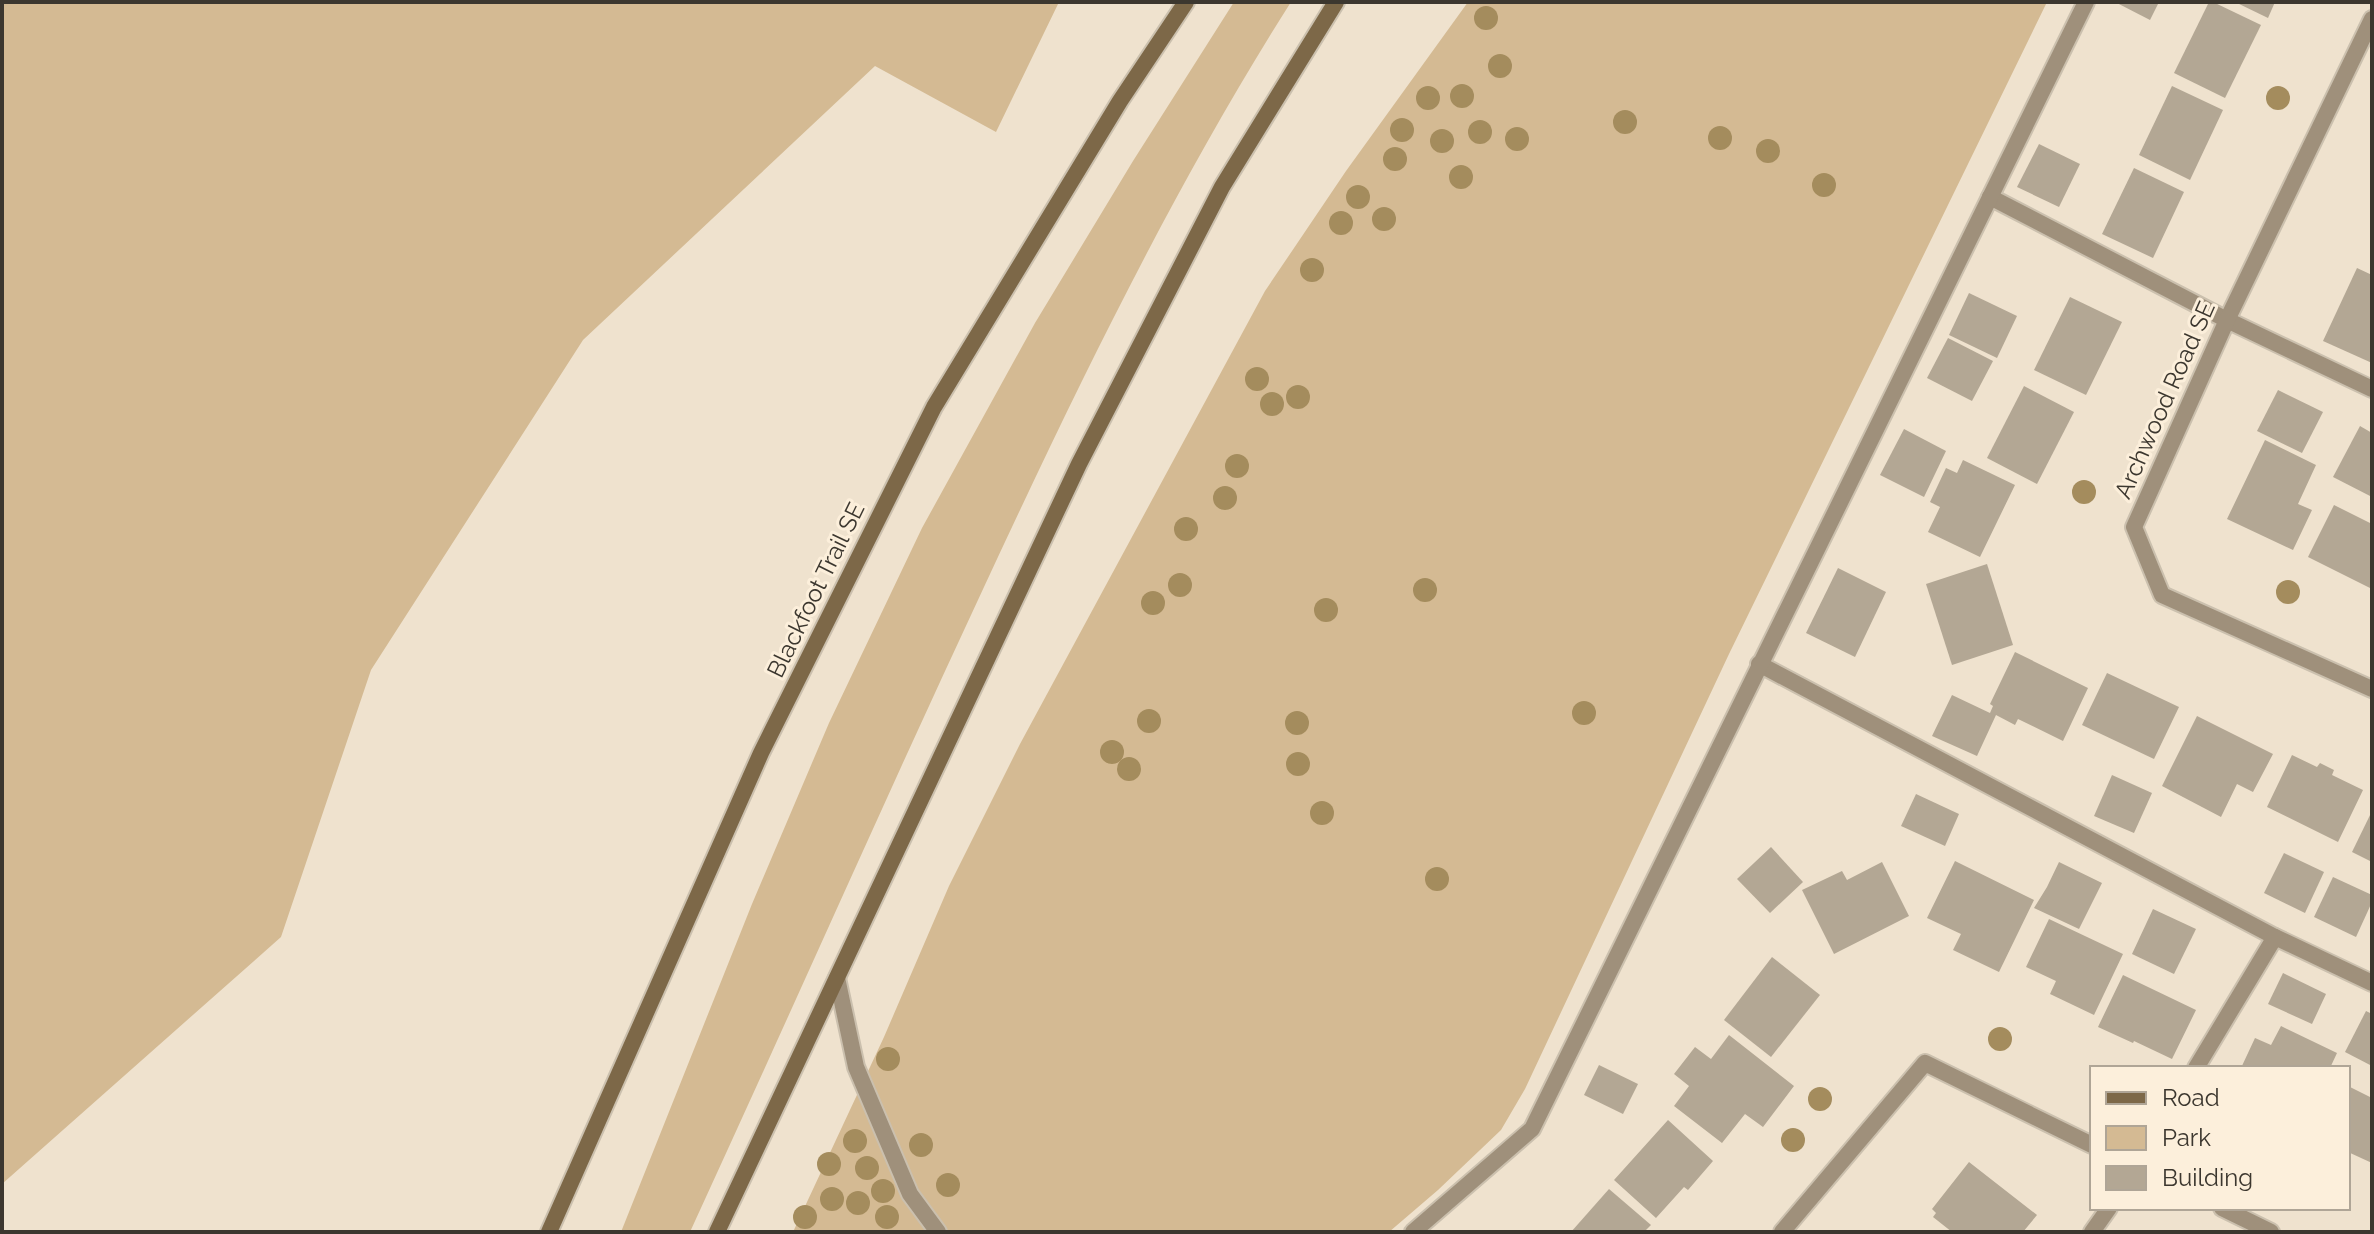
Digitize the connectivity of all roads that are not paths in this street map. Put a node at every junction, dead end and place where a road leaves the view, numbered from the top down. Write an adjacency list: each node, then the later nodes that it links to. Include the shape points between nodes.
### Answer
1 (1186, 2): 17 (main road, Blackfoot Trail SE, via 934,407 761,753)
2 (1336, 2): 11 (main road, via 1222,187 1079,464)
3 (2086, 2): 5 (street)
4 (2372, 19): 6 (street, Archwood Road SE)
5 (1990, 197): 6 (street); 8 (street)
6 (2227, 320): 7 (street); 9 (street, Archwood Road SE, via 2134,527 2162,595)
7 (2372, 389)
8 (1759, 664): 10 (street); 20 (street, via 1532,1129)
9 (2372, 689)
10 (2275, 937): 12 (street); 13 (street)
11 (837, 978): 18 (main road); 19 (street, via 856,1067 910,1194)
12 (2372, 983)
13 (2197, 1066)
14 (2090, 1144): 21 (street, via 1925,1063)
15 (2108, 1210): 22 (street)
16 (2226, 1210): 23 (street)
17 (549, 1232)
18 (717, 1232)
19 (938, 1232)
20 (1413, 1232)
21 (1782, 1232)
22 (2092, 1232)
23 (2271, 1232)

